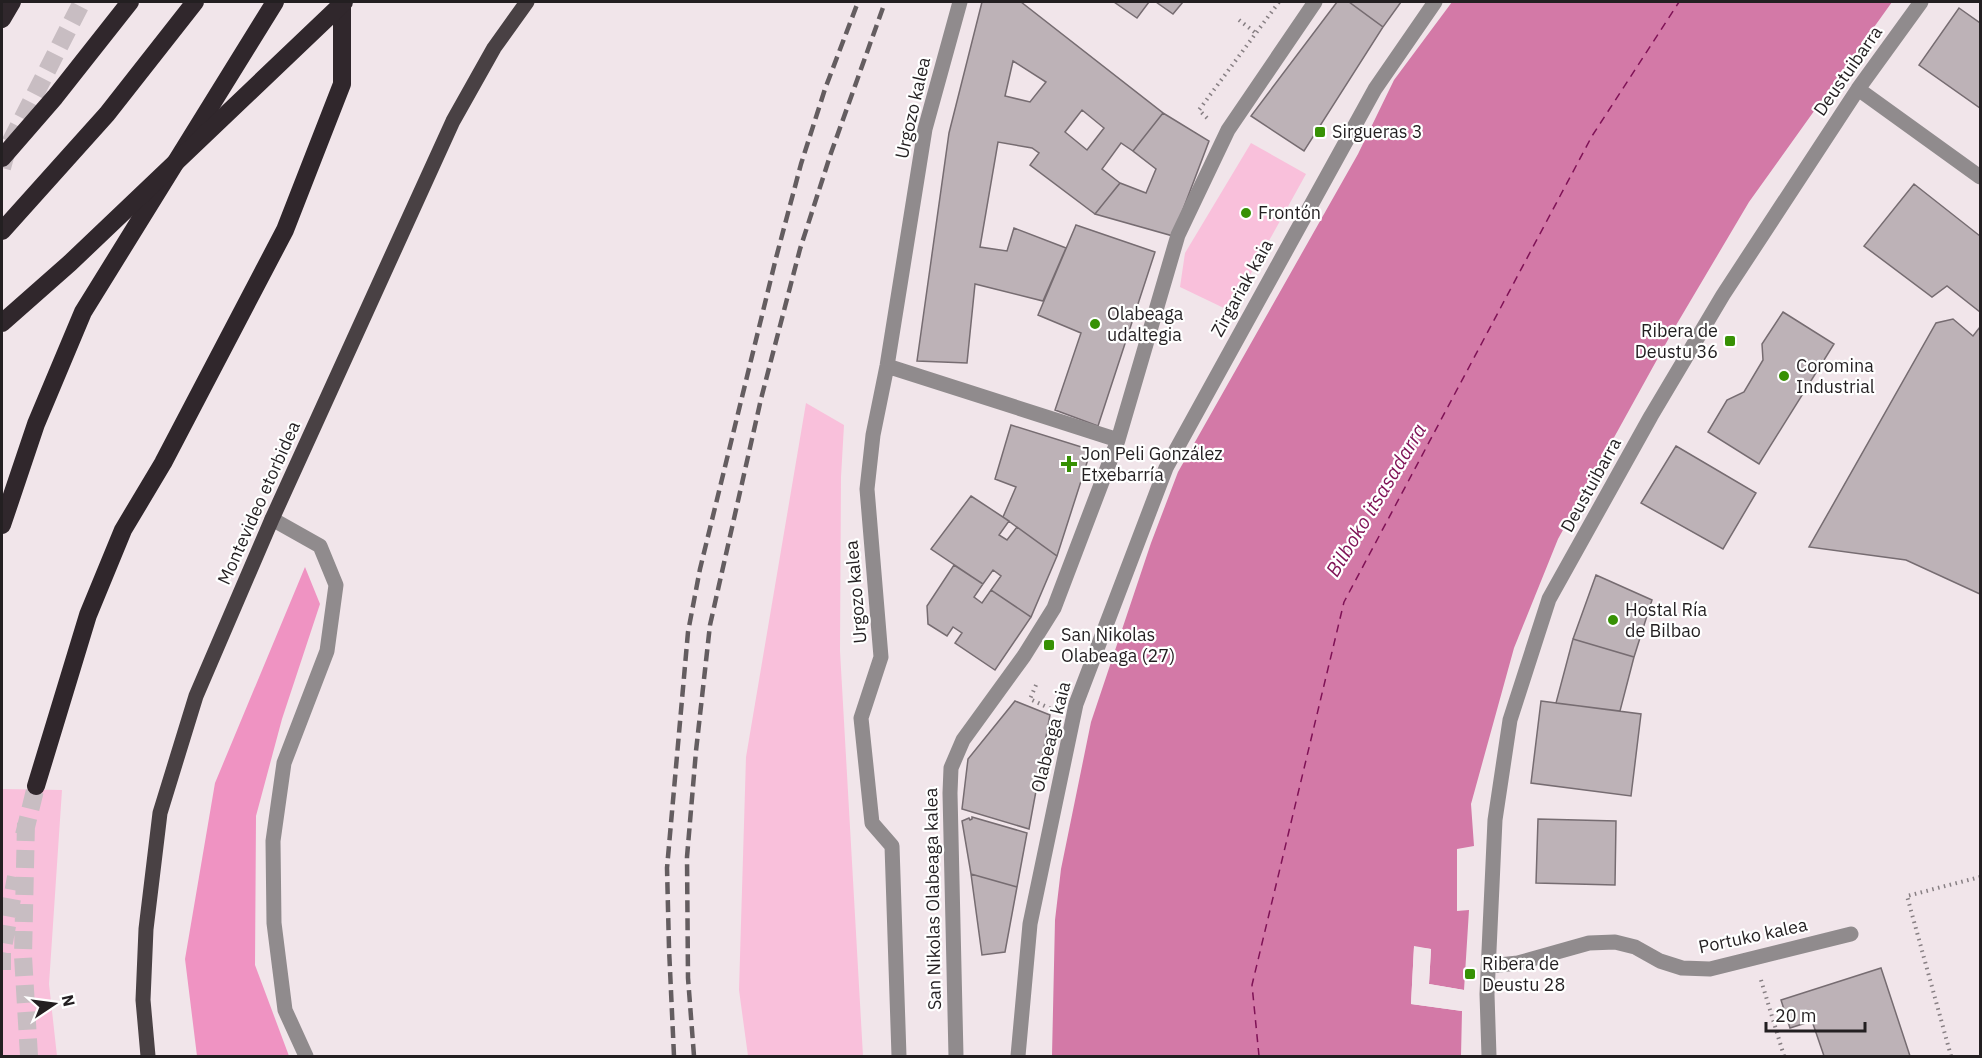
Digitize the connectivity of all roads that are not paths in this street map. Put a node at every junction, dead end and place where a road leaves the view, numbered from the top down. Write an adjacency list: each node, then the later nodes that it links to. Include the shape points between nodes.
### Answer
1 (12, 2): 11 (highway)
2 (130, 2): 13 (highway)
3 (195, 2): 15 (highway, via 107,114)
4 (275, 2): 21 (highway, via 83,312 36,424)
5 (343, 2): 16 (highway, bridge); 22 (highway, via 342,84 330,116 285,230 163,463 123,530 88,615)
6 (527, 2): 20 (main road, Montevideo etorbidea, via 494,48 453,121)
7 (960, 2): 17 (street, Urgozo kalea, via 925,129)
8 (1315, 2): 19 (street, San Nikolas Olabeaga kalea, via 1228,130 1178,235)
9 (1435, 2): 18 (street, Zirgariak kaia, via 1375,89)
10 (1921, 2): 12 (street, Deustuibarra)
11 (2, 19)
12 (1858, 89): 14 (street); 24 (street, Deustuibarra, via 1723,295 1549,599 1510,720 1495,820)
13 (2, 158)
14 (1980, 177)
15 (2, 231)
16 (2, 323)
17 (887, 366): 19 (street); 27 (street, Urgozo kalea, via 867,489 882,657 861,717 872,823 892,846)
18 (1197, 411): 29 (street, Olabeaga kaia, via 1166,468 1076,704 1030,924)
19 (1118, 440): 28 (street, San Nikolas Olabeaga kalea, via 1054,608 963,740 951,768)
20 (272, 519): 25 (main road, Montevideo etorbidea, via 196,696 160,813 146,929 143,1000); 26 (street, via 320,546 336,585 327,651 284,763 273,841 274,923 285,1010)
21 (2, 525)
22 (36, 786)
23 (1851, 934): 24 (street, Portuko kalea, via 1710,969 1682,968 1615,942 1589,943 1518,963)
24 (1489, 966): 30 (street, Deustuibarra)
25 (148, 1056)
26 (306, 1056)
27 (899, 1056)
28 (956, 1056)
29 (1018, 1056)
30 (1489, 1056)

